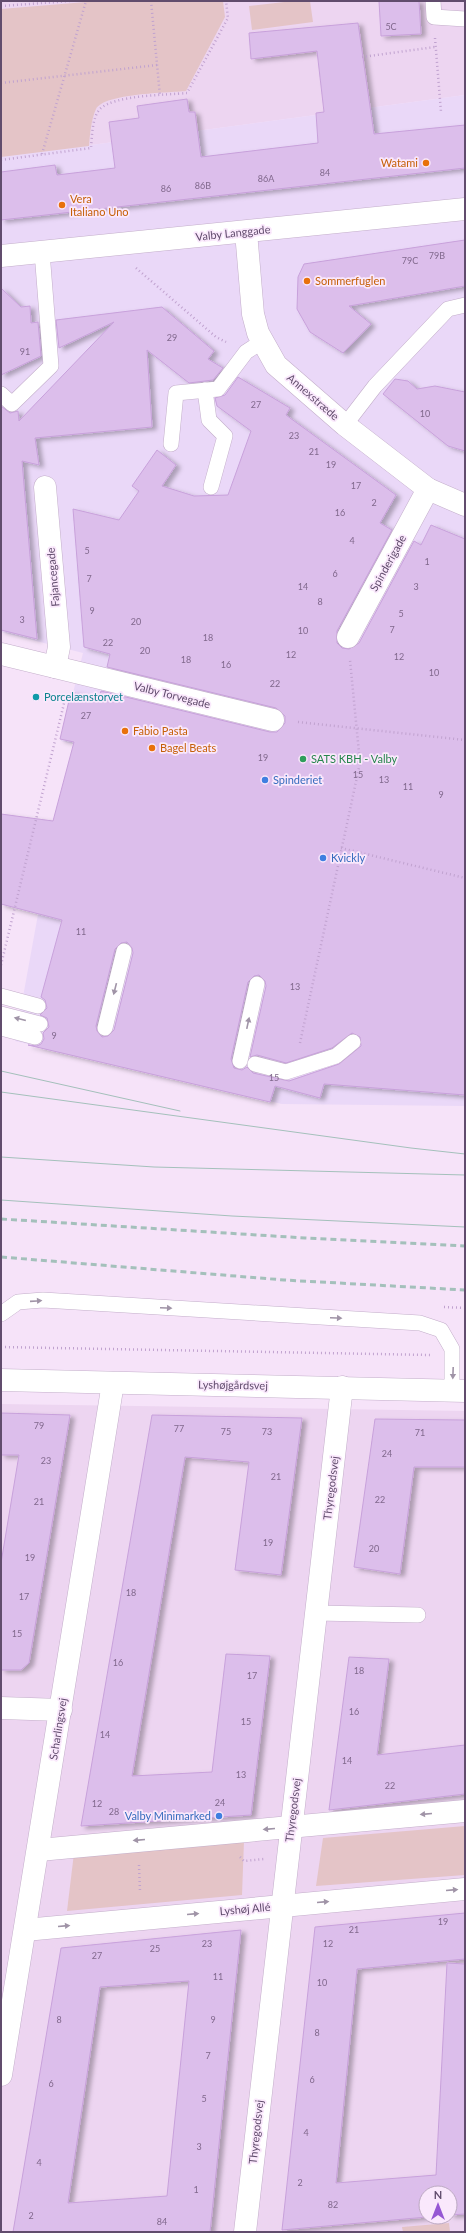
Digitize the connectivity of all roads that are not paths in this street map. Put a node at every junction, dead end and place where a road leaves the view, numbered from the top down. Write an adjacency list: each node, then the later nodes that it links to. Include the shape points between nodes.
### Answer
1 (433, 1): 2 (lane, via 434,17)
2 (465, 19)
3 (465, 210): 4 (street, Valby Langgade)
4 (246, 232): 5 (street, Valby Langgade); 8 (street, Annexstræde)
5 (42, 252): 6 (street, Valby Langgade); 10 (lane, via 51,366 12,404)
6 (1, 256)
7 (465, 305): 11 (lane, via 448,309 375,386)
8 (255, 346): 9 (lane, via 218,389); 11 (street, Annexstræde)
9 (205, 390): 12 (lane, via 176,393); 14 (lane, via 209,420 224,436)
10 (1, 394)
11 (345, 425): 15 (street, Annexstræde)
12 (171, 444)
13 (45, 487): 19 (street, Fajancegade)
14 (211, 487)
15 (428, 489): 16 (street, Annexstræde); 17 (street, Spinderigade)
16 (465, 504)
17 (348, 637)
18 (1, 654): 19 (street, Valby Torvegade)
19 (63, 669): 20 (street, Valby Torvegade)
20 (273, 720)
21 (124, 951): 27 (lane, one-way to 27)
22 (257, 984): 29 (lane, one-way to 22)
23 (1, 996): 24 (lane)
24 (38, 1006)
25 (1, 1014): 26 (lane, one-way to 25, via 37,1030)
26 (1, 1028)
27 (105, 1028)
28 (353, 1042): 30 (lane, via 336,1056 286,1072)
29 (240, 1061)
30 (255, 1064)
31 (1, 1314): 35 (lane, one-way to 35, via 18,1302 43,1300 420,1323 441,1330 452,1349)
32 (1, 1380): 33 (street, Lyshøjgårdsvej)
33 (113, 1383): 34 (street, Lyshøjgårdsvej); 39 (street, Scharlingsvej)
34 (342, 1388): 35 (street, Lyshøjgårdsvej); 36 (street, Thyregodsvej)
35 (459, 1391)
36 (316, 1613): 37 (lane); 41 (street, Thyregodsvej)
37 (418, 1615)
38 (1, 1708): 39 (street)
39 (61, 1710): 42 (street, Scharlingsvej)
40 (465, 1811): 41 (street, one-way to 41)
41 (292, 1826): 42 (street, one-way to 42); 44 (street, Thyregodsvej)
42 (39, 1850): 45 (street, Scharlingsvej)
43 (465, 1889): 44 (street, Lyshøj Allé, one-way to 43)
44 (282, 1906): 45 (street, Lyshøj Allé, one-way to 44); 48 (street, Thyregodsvej)
45 (25, 1930): 46 (street, Scharlingsvej)
46 (4, 2032): 47 (street, Scharlingsvej)
47 (1, 2075)
48 (245, 2232)

